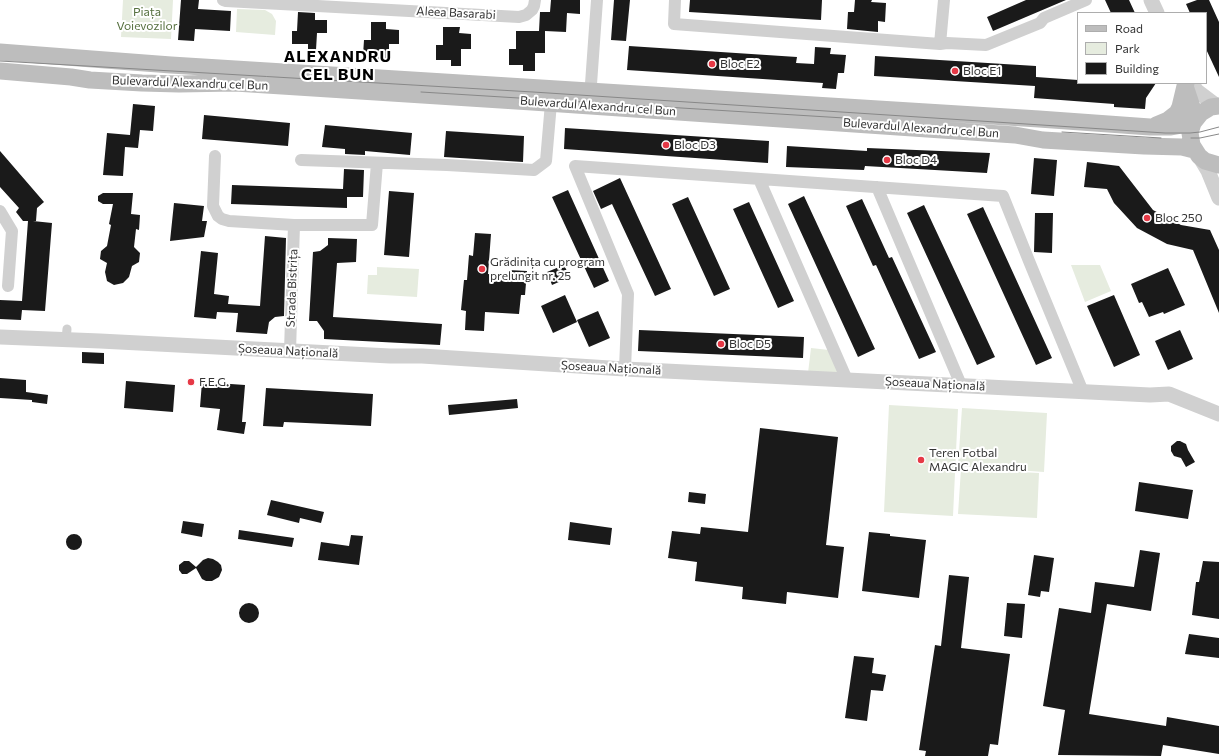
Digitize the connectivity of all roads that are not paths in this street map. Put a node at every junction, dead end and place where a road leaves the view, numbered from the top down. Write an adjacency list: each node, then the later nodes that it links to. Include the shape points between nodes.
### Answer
1 (223, 0): 2 (street, Aleea Basarabi, via 520,17 532,10)
2 (535, 0)
3 (597, 0): 13 (street)
4 (675, 0): 9 (street, via 674,24)
5 (944, 0): 9 (street)
6 (1086, 0): 9 (street, via 1044,18 1040,23 986,45)
7 (1151, 0): 8 (street)
8 (1157, 12)
9 (940, 44)
10 (0, 52): 13 (main road, Bulevardul Alexandru cel Bun)
11 (0, 71): 14 (main road, Bulevardul Alexandru cel Bun, via 90,80 179,84 235,83)
12 (1187, 84): 15 (street); 16 (main road); 17 (main road, via 1177,113 1168,120)
13 (590, 98): 14 (main road, Bulevardul Alexandru cel Bun); 17 (main road, Bulevardul Alexandru cel Bun, via 1039,119); 18 (main road, Bulevardul Alexandru cel Bun, via 1007,134 1043,140 1182,147)
14 (551, 103): 21 (street, via 546,161 534,170)
15 (1218, 106): 16 (main road, via 1206,109)
16 (1193, 123): 17 (main road, Bulevardul Alexandru cel Bun); 18 (main road, via 1190,138)
17 (1150, 127)
18 (1197, 153): 22 (main road, Bulevardul Alexandru cel Bun, via 1205,161); 25 (street)
19 (215, 156): 27 (street, via 213,206 218,216 229,221)
20 (301, 160): 21 (street)
21 (377, 163): 27 (street, via 372,225)
22 (1219, 165)
23 (758, 179): 24 (street); 31 (street, via 575,166 628,294); 32 (street)
24 (877, 187): 33 (street); 34 (street, via 1003,196)
25 (1219, 198)
26 (0, 211): 28 (street, via 12,231)
27 (294, 225): 30 (street, Strada Bistrița)
28 (8, 286)
29 (0, 337): 30 (street, Șoseaua Națională, via 66,334)
30 (290, 351): 31 (street, Șoseaua Națională, via 422,356)
31 (625, 369): 32 (street, Șoseaua Națională)
32 (847, 380): 33 (street, Șoseaua Națională)
33 (961, 385): 34 (street, Șoseaua Națională)
34 (1083, 392): 35 (street, Șoseaua Națională, via 1169,394)
35 (1219, 414)

